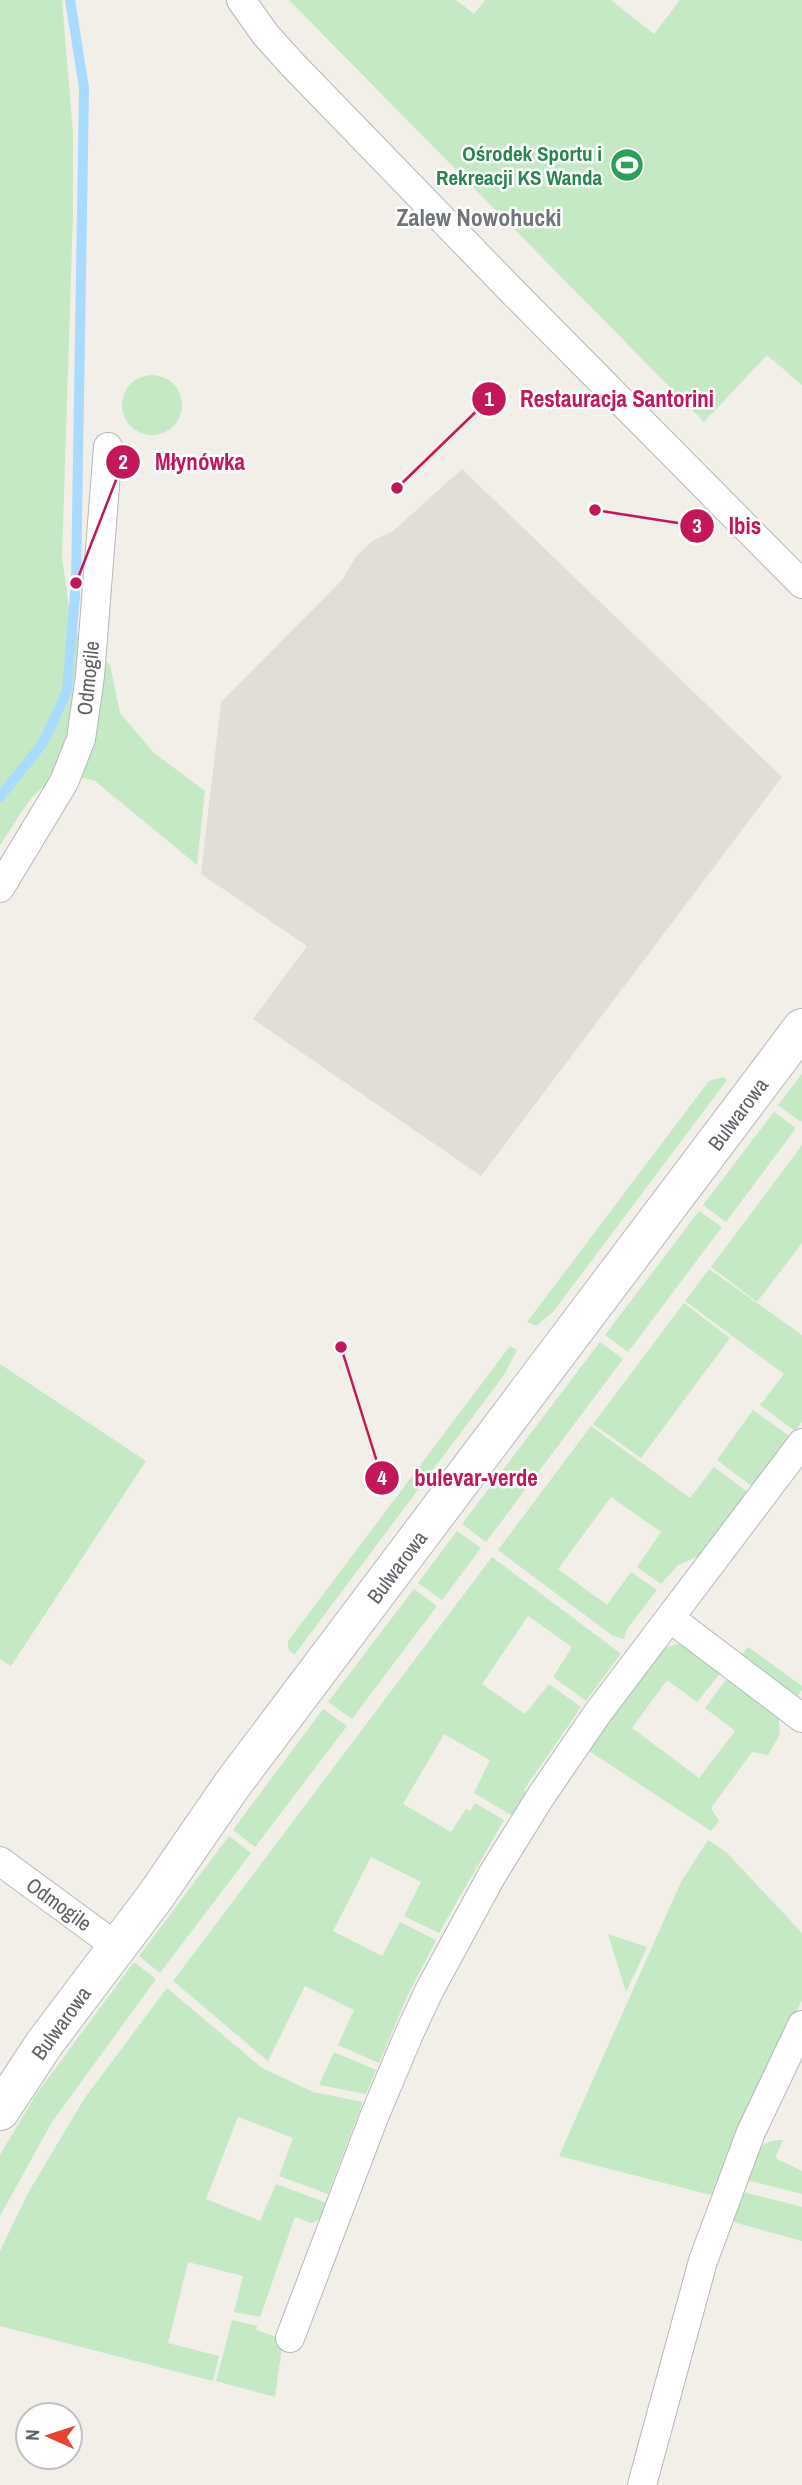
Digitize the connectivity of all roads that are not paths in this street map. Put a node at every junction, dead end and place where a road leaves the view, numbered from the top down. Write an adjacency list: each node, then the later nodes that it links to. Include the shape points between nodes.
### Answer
1 (241, 0): 3 (street, via 291,63)
2 (108, 447): 4 (street, Odmogile, via 81,739 64,782)
3 (802, 584)
4 (0, 888)
5 (802, 1028): 10 (street, Bulwarowa, via 232,1785)
6 (802, 1443): 7 (street)
7 (670, 1618): 8 (street); 13 (street, via 541,1796 429,1991 378,2107)
8 (802, 1718)
9 (0, 1861): 10 (street, Odmogile)
10 (117, 1947): 12 (street, Bulwarowa)
11 (802, 2025): 14 (street, via 751,2132 703,2261)
12 (0, 2111)
13 (290, 2337)
14 (642, 2485)

